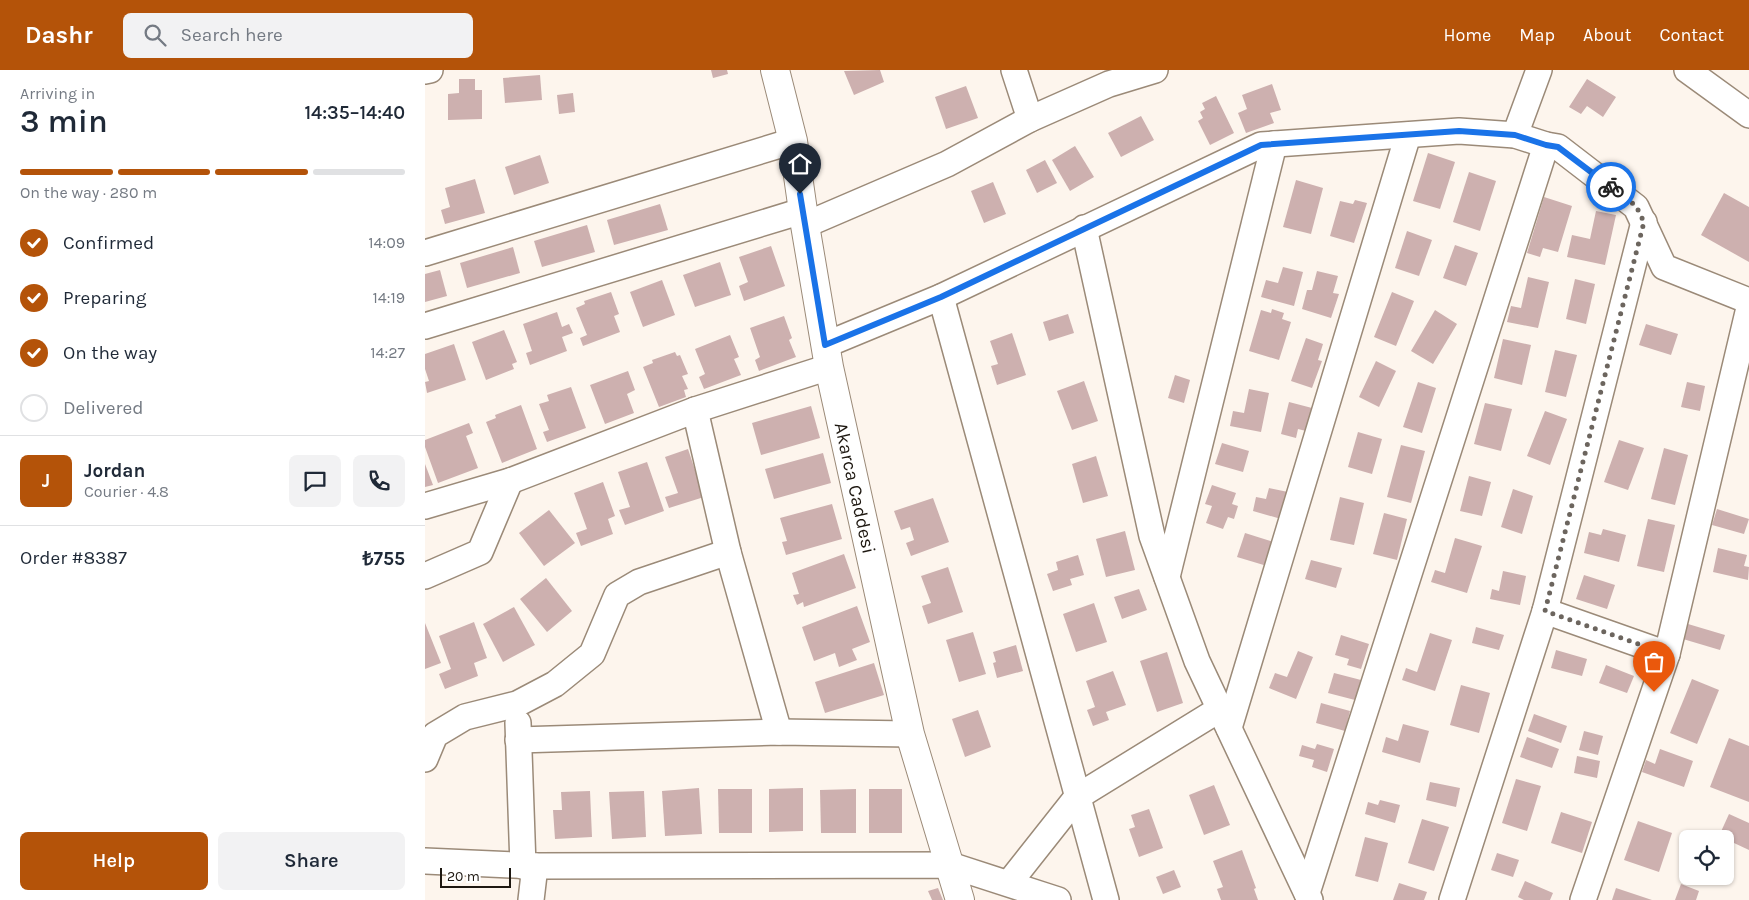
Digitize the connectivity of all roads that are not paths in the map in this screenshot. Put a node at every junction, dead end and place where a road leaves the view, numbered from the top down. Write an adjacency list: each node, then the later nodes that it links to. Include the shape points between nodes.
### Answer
1 (430, 70): 6 (street)
2 (775, 70): 12 (main road, Akarca Caddesi)
3 (1014, 70): 9 (street)
4 (1155, 70): 9 (street, via 1109,84)
5 (1687, 70): 8 (street)
6 (425, 71)
7 (1535, 72): 11 (street)
8 (1749, 115)
9 (1030, 119): 15 (street, via 947,164)
10 (1408, 135): 11 (street, via 1459,131); 13 (street); 33 (street)
11 (1515, 135): 14 (street)
12 (793, 141): 15 (main road, Akarca Caddesi); 18 (street)
13 (1274, 144): 17 (street, via 1261,145); 29 (street)
14 (1546, 145): 16 (street, via 1558,147 1636,206); 43 (street)
15 (804, 218): 22 (street); 23 (main road, Akarca Caddesi)
16 (1644, 222): 20 (street, via 1664,267); 30 (street)
17 (1084, 228): 19 (street); 29 (street, via 1152,536)
18 (425, 253)
19 (941, 297): 23 (street); 38 (street)
20 (1749, 301)
21 (1749, 308): 31 (street)
22 (425, 326)
23 (827, 356): 24 (street); 35 (main road, Akarca Caddesi)
24 (695, 410): 25 (street); 27 (street)
25 (510, 481): 26 (street); 28 (street, via 480,552)
26 (425, 506)
27 (728, 552): 32 (street, via 639,582 617,595 592,654 555,684); 34 (street)
28 (425, 576)
29 (1167, 578): 33 (street, via 1197,661)
30 (1545, 611): 31 (street); 48 (street)
31 (1667, 654): 49 (street)
32 (517, 704): 36 (street); 37 (street, via 465,717 435,735)
33 (1224, 718): 38 (street); 43 (street)
34 (779, 732): 35 (street); 36 (street)
35 (911, 734): 40 (main road, Akarca Caddesi)
36 (519, 740): 41 (street)
37 (425, 759)
38 (1077, 797): 42 (street); 47 (street)
39 (425, 861): 41 (street)
40 (950, 865): 41 (street); 42 (street); 45 (main road, Akarca Caddesi)
41 (529, 866): 44 (street)
42 (1009, 883): 46 (street)
43 (1309, 897)
44 (531, 900)
45 (960, 900)
46 (1058, 900)
47 (1106, 900)
48 (1452, 900)
49 (1583, 900)

